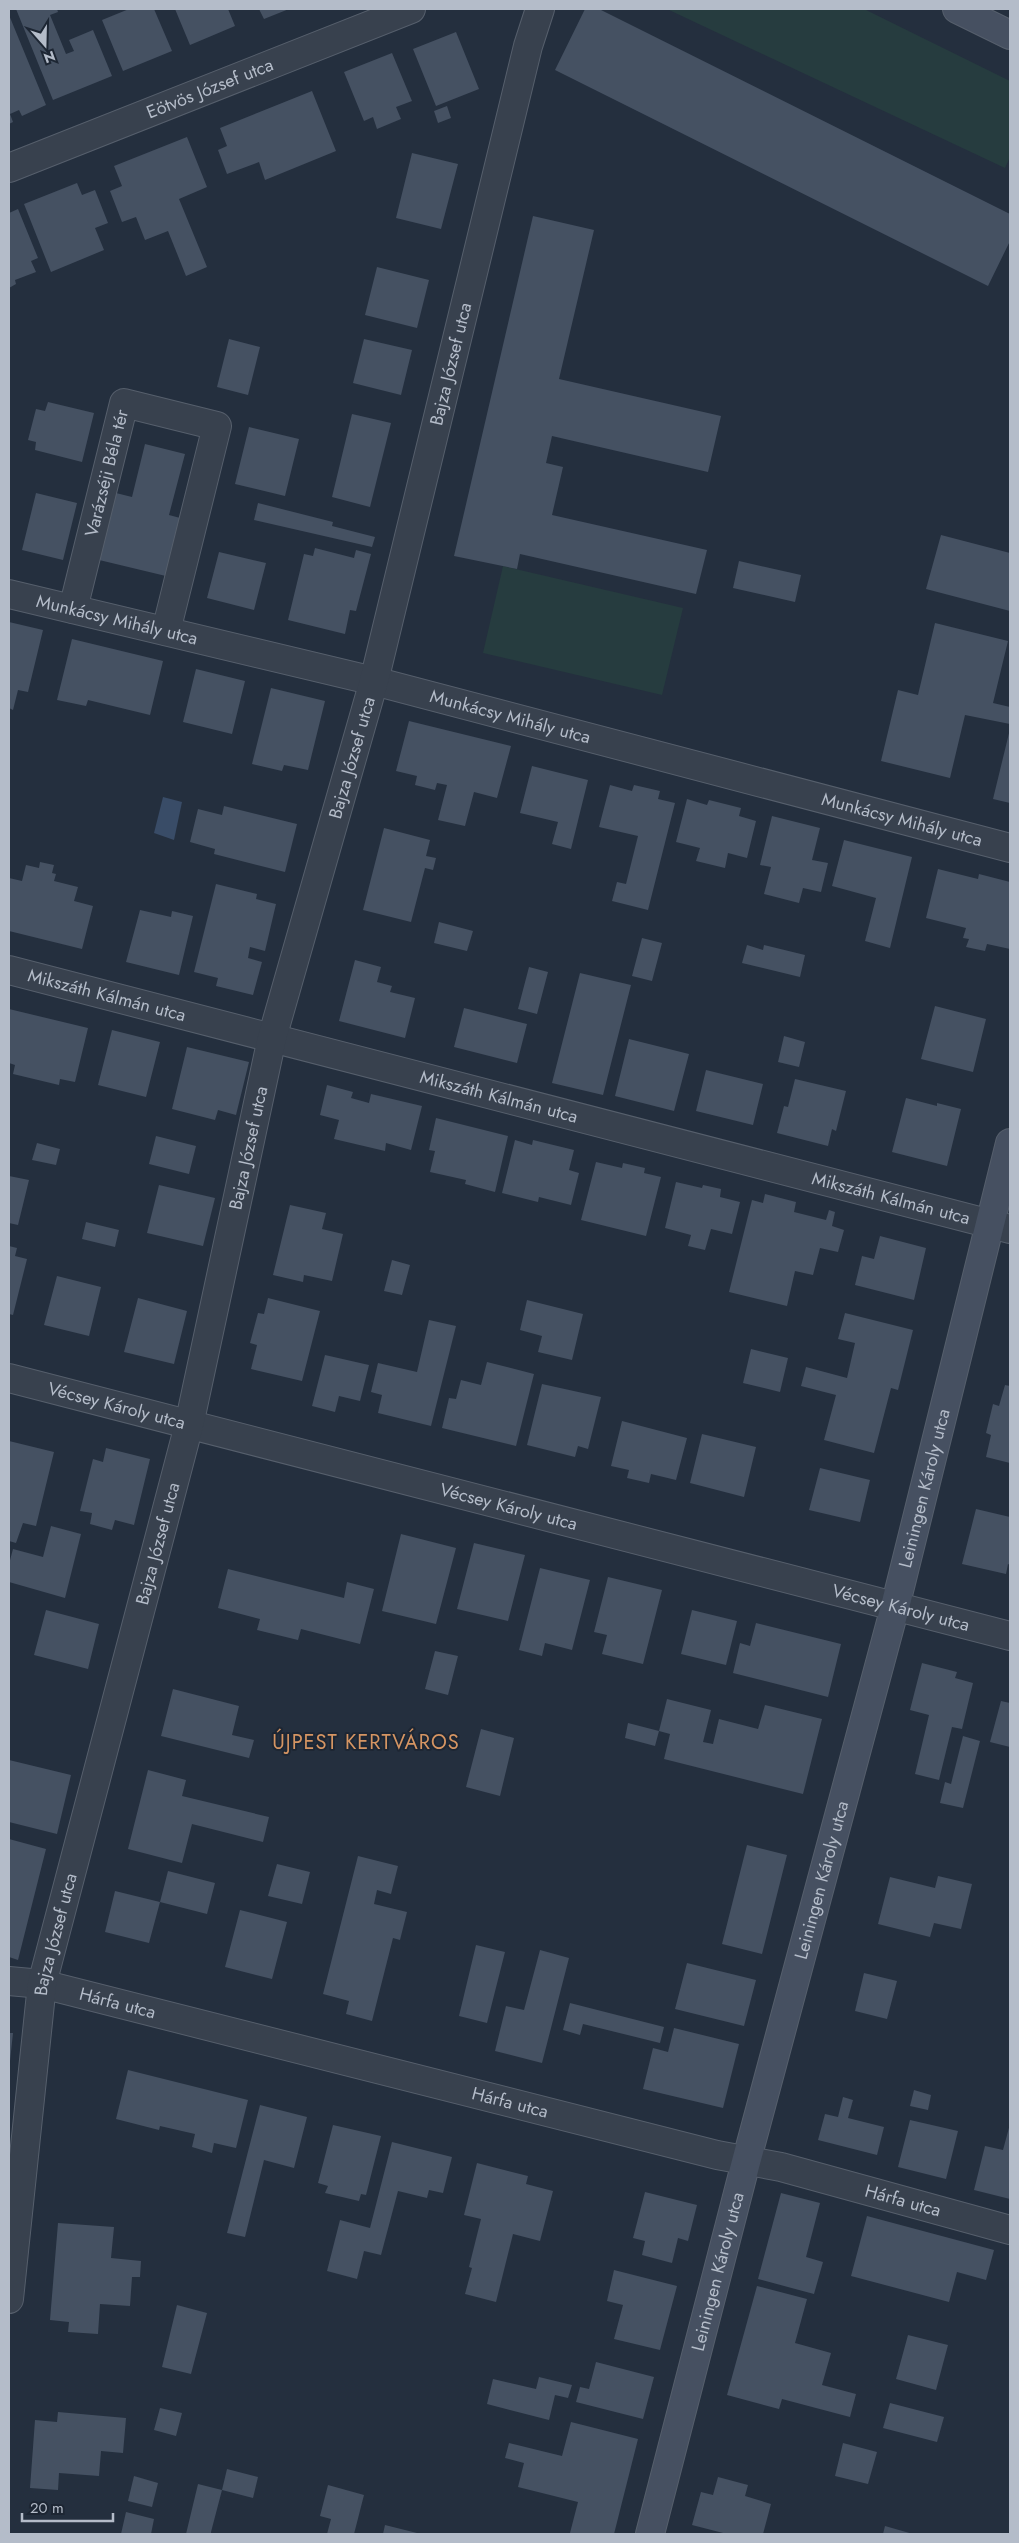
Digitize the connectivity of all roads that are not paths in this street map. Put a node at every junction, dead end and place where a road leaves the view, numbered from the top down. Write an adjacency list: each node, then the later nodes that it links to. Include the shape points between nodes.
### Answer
1 (411, 9): 5 (street, Eötvös József utca)
2 (540, 9): 9 (street, Bajza József utca, via 512,111)
3 (957, 9): 4 (street)
4 (1010, 35)
5 (9, 168)
6 (9, 594): 7 (street, Munkácsy Mihály utca)
7 (73, 609): 8 (street, Munkácsy Mihály utca); 8 (street, Varázséji Béla tér, via 124,403 217,426)
8 (166, 631): 9 (street, Munkácsy Mihály utca)
9 (374, 681): 10 (street, Munkácsy Mihály utca); 12 (street, Bajza József utca)
10 (1010, 848)
11 (9, 970): 12 (street, Mikszáth Kálmán utca)
12 (272, 1038): 14 (street, Mikszáth Kálmán utca); 16 (street, Bajza József utca)
13 (1010, 1143): 14 (street, Leiningen Károly utca)
14 (1000, 1227): 17 (street, Leiningen Károly utca)
15 (9, 1378): 16 (street, Vécsey Károly utca)
16 (189, 1425): 17 (street, Vécsey Károly utca); 20 (street, Bajza József utca)
17 (896, 1607): 18 (street, Vécsey Károly utca); 21 (street, Leiningen Károly utca)
18 (1010, 1636)
19 (9, 1981): 20 (street, Hárfa utca)
20 (42, 1984): 21 (street, Hárfa utca); 23 (street, Bajza József utca)
21 (746, 2162): 22 (street, Hárfa utca, via 781,2167); 24 (street, Leiningen Károly utca)
22 (1010, 2230)
23 (9, 2299)
24 (650, 2534)

